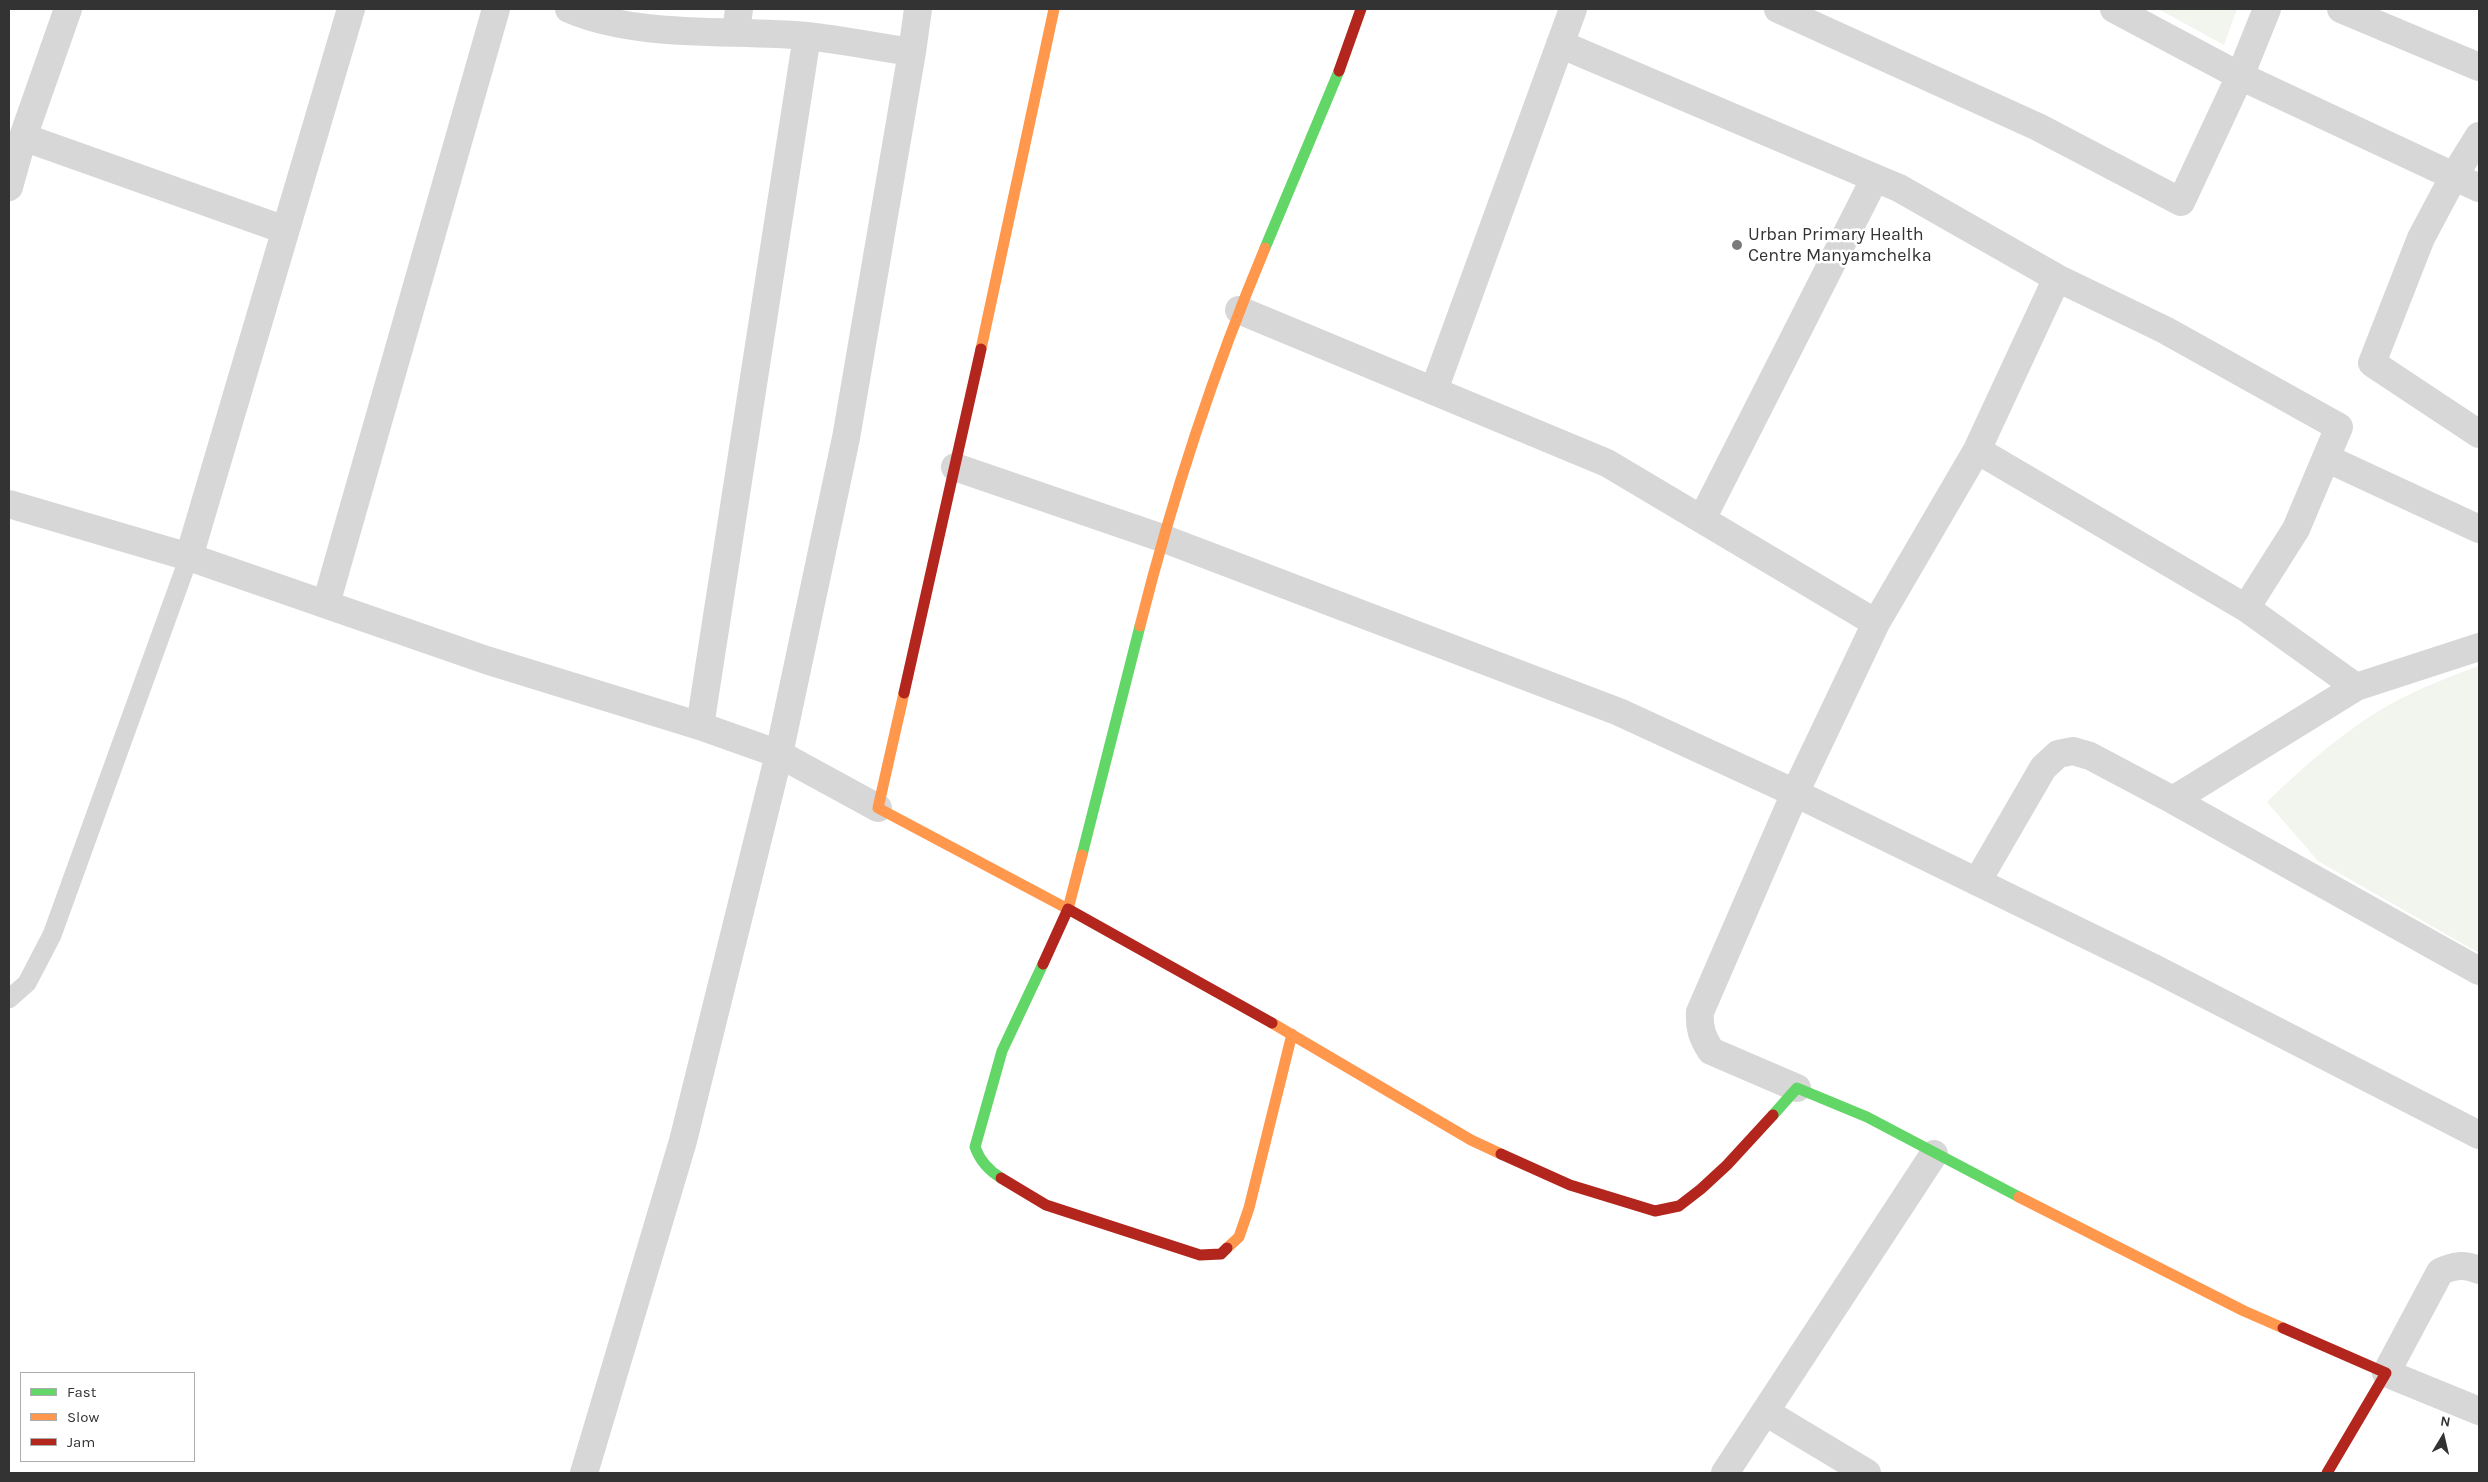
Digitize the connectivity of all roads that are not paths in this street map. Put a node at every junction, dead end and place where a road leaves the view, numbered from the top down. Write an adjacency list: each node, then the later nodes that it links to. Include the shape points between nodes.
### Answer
1 (68, 9): 20 (street)
2 (351, 9): 25 (street)
3 (496, 9): 38 (street)
4 (569, 9): 13 (street, via 612,22 673,31)
5 (918, 9): 16 (street)
6 (1054, 9): 32 (street)
7 (1361, 9): 27 (street, via 1335,83)
8 (1573, 9): 15 (street)
9 (1778, 9): 18 (street, via 2038,127 2181,202)
10 (2114, 9): 18 (street)
11 (2267, 9): 18 (street)
12 (2341, 9): 17 (street)
13 (737, 21): 14 (street)
14 (807, 36): 16 (street); 43 (street)
15 (1560, 44): 22 (street); 28 (street)
16 (912, 52): 44 (street, via 846,438)
17 (2479, 67)
18 (2240, 76): 21 (street)
19 (2479, 136): 21 (street)
20 (23, 137): 23 (street); 25 (street)
21 (2454, 176): 24 (street); 29 (street, via 2421,238 2372,363)
22 (1875, 178): 26 (street, via 1899,188); 34 (street)
23 (9, 187)
24 (2479, 188)
25 (285, 230): 37 (street)
26 (2057, 278): 30 (street); 31 (street, via 2166,330 2339,427)
27 (1239, 310): 28 (street); 36 (street)
28 (1434, 390): 34 (street, via 1607,463)
29 (2479, 434)
30 (1977, 450): 39 (street); 40 (street)
31 (2326, 458): 35 (street); 39 (street, via 2296,529)
32 (955, 467): 36 (street); 47 (street)
33 (9, 504): 37 (street)
34 (1702, 519): 40 (street)
35 (2479, 529)
36 (1162, 538): 45 (street, via 1619,712); 49 (street)
37 (189, 557): 38 (street); 51 (lane, via 52,935 27,983)
38 (326, 604): 43 (street, via 486,660)
39 (2246, 608): 42 (street)
40 (1876, 623): 45 (street)
41 (2479, 647): 42 (street)
42 (2356, 687): 46 (street)
43 (700, 726): 44 (street)
44 (779, 754): 47 (street); 60 (street, via 683,1141)
45 (1795, 793): 48 (street); 53 (street, via 1700,1012 1699,1026 1703,1039 1712,1050)
46 (2173, 800): 48 (street, via 2090,756 2073,750 2058,754 2043,768); 50 (street)
47 (878, 808): 49 (street)
48 (1977, 882): 54 (street, via 2154,968)
49 (1068, 909): 52 (street); 52 (street, via 1002,1051 975,1148 980,1160 992,1173 1046,1205 1200,1255 1221,1254 1239,1237 1250,1208)
50 (2479, 971)
51 (9, 999)
52 (1292, 1034): 53 (street, via 1471,1140 1570,1185 1655,1210 1679,1206 1701,1189 1727,1166)
53 (1797, 1088): 55 (street, via 1867,1117)
54 (2479, 1134)
55 (1934, 1154): 57 (street, via 2244,1311); 59 (street)
56 (2479, 1270): 57 (street, via 2467,1265 2452,1266 2440,1272)
57 (2386, 1373): 58 (street); 63 (street)
58 (2479, 1411)
59 (1767, 1413): 61 (street); 62 (street)
60 (584, 1473)
61 (1725, 1473)
62 (1867, 1473)
63 (2327, 1473)

